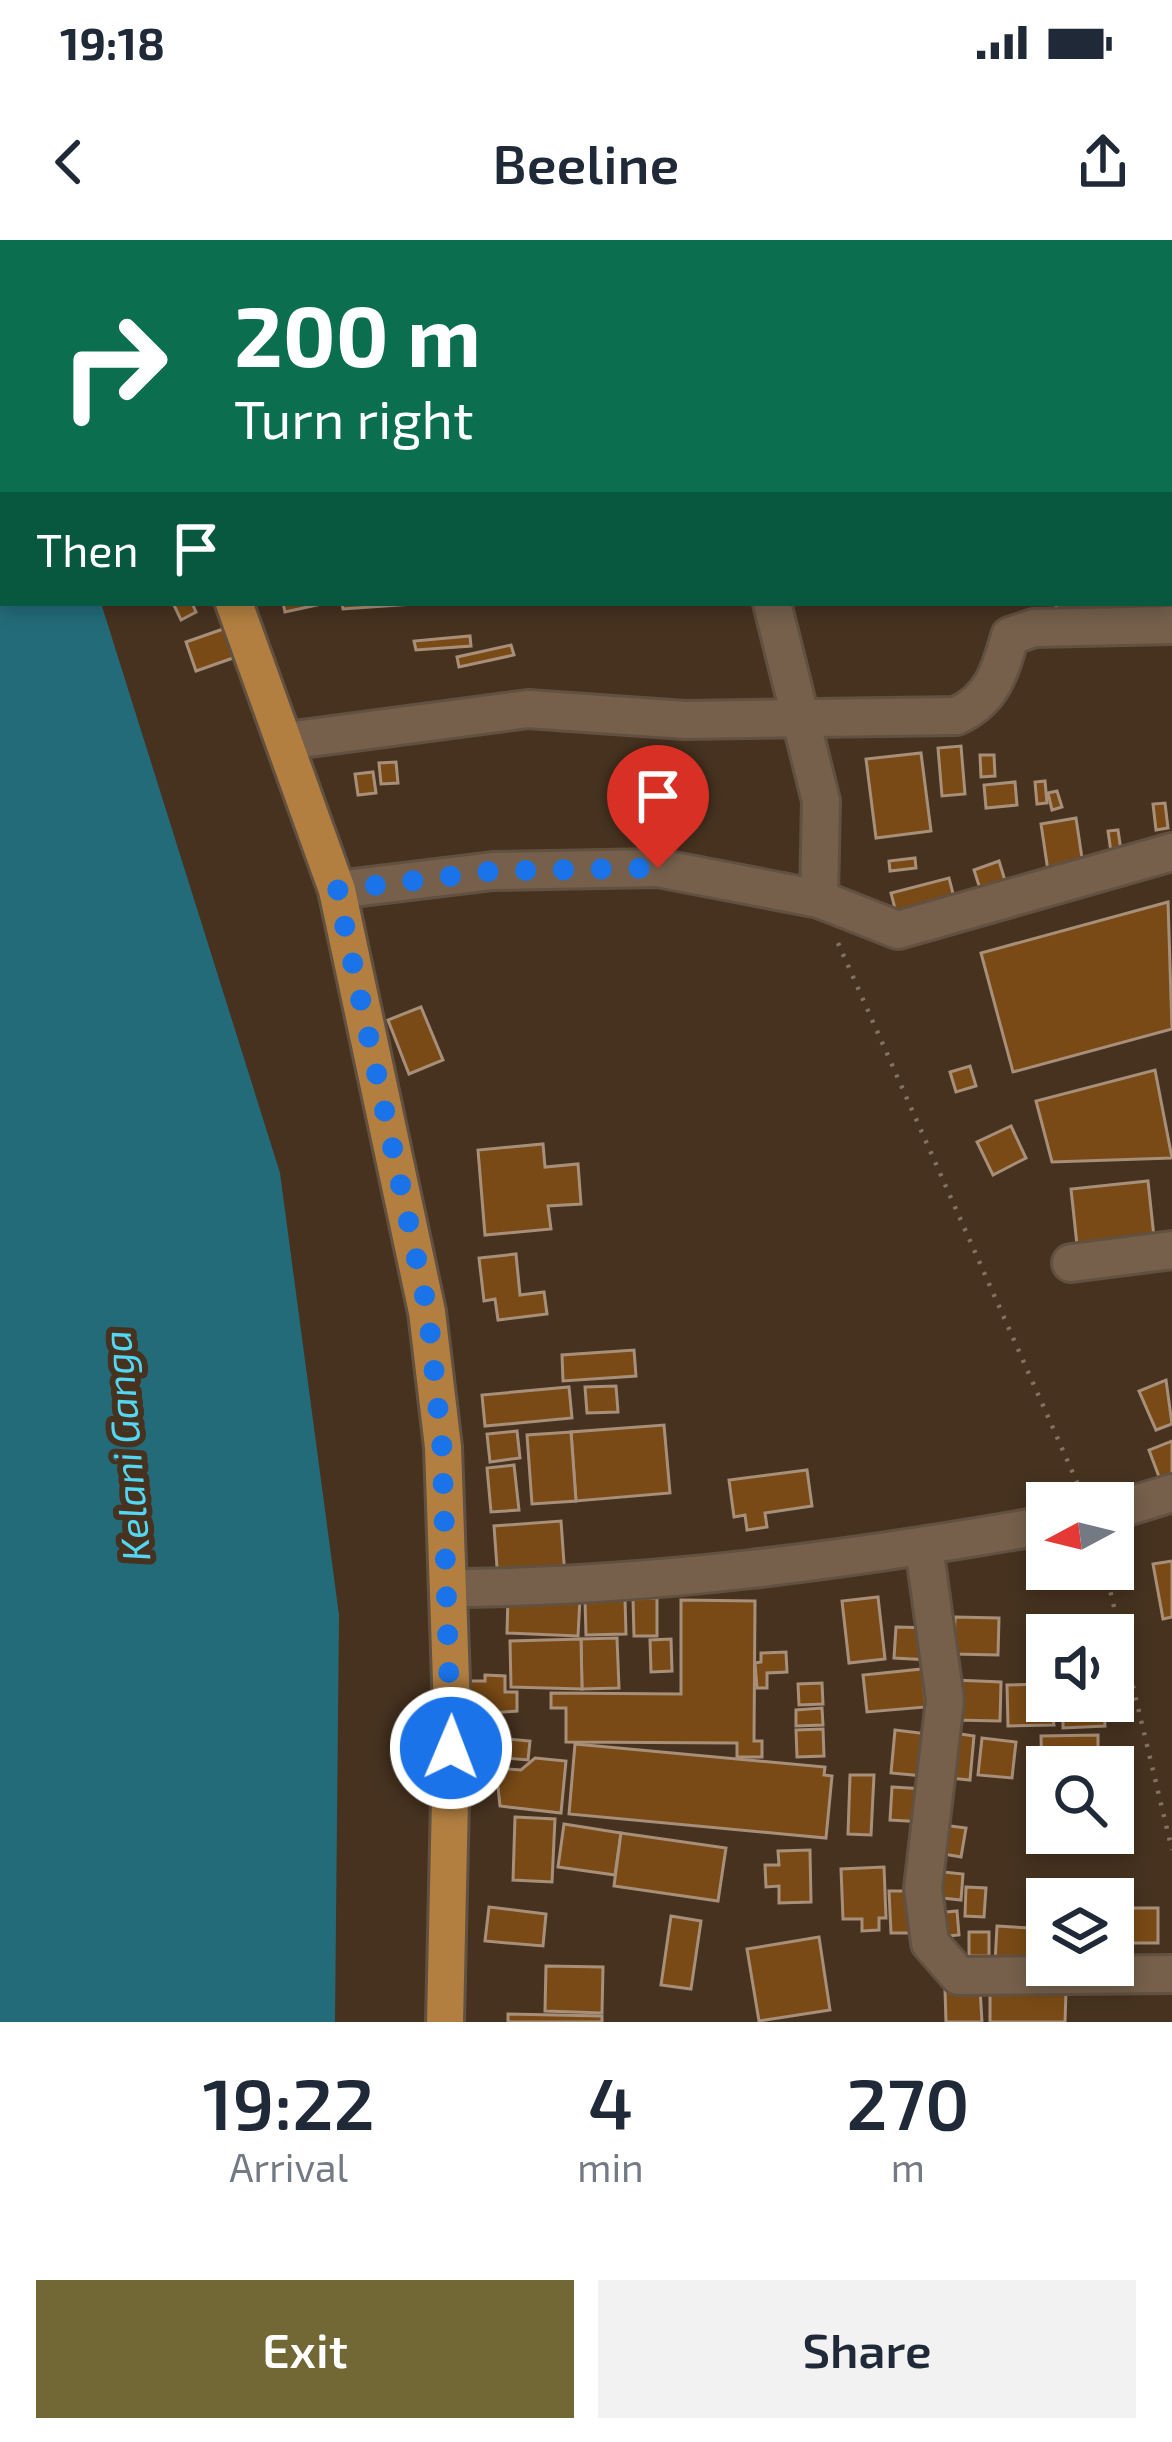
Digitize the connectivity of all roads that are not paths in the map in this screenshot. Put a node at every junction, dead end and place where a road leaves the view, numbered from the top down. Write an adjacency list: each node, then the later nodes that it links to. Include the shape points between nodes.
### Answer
1 (235, 606): 7 (main road)
2 (773, 606): 6 (street)
3 (999, 606): 5 (street)
4 (1172, 625): 5 (street, via 1034,628)
5 (1008, 643): 6 (street, via 979,706 956,716)
6 (801, 720): 7 (street, via 529,709); 10 (street, via 821,801)
7 (287, 741): 9 (main road)
8 (1172, 852): 10 (street, via 898,930)
9 (337, 890): 10 (street, via 493,871 658,868); 17 (main road, via 428,1312)
10 (819, 899)
11 (1172, 1250): 12 (street)
12 (1071, 1263)
13 (1172, 1493): 14 (street)
14 (1134, 1505)
15 (1026, 1530): 16 (street)
16 (924, 1547): 17 (street, via 780,1570); 18 (street, via 944,1700 923,1888 930,1943 959,1976)
17 (448, 1588): 19 (main road)
18 (1172, 1974)
19 (445, 2022)

